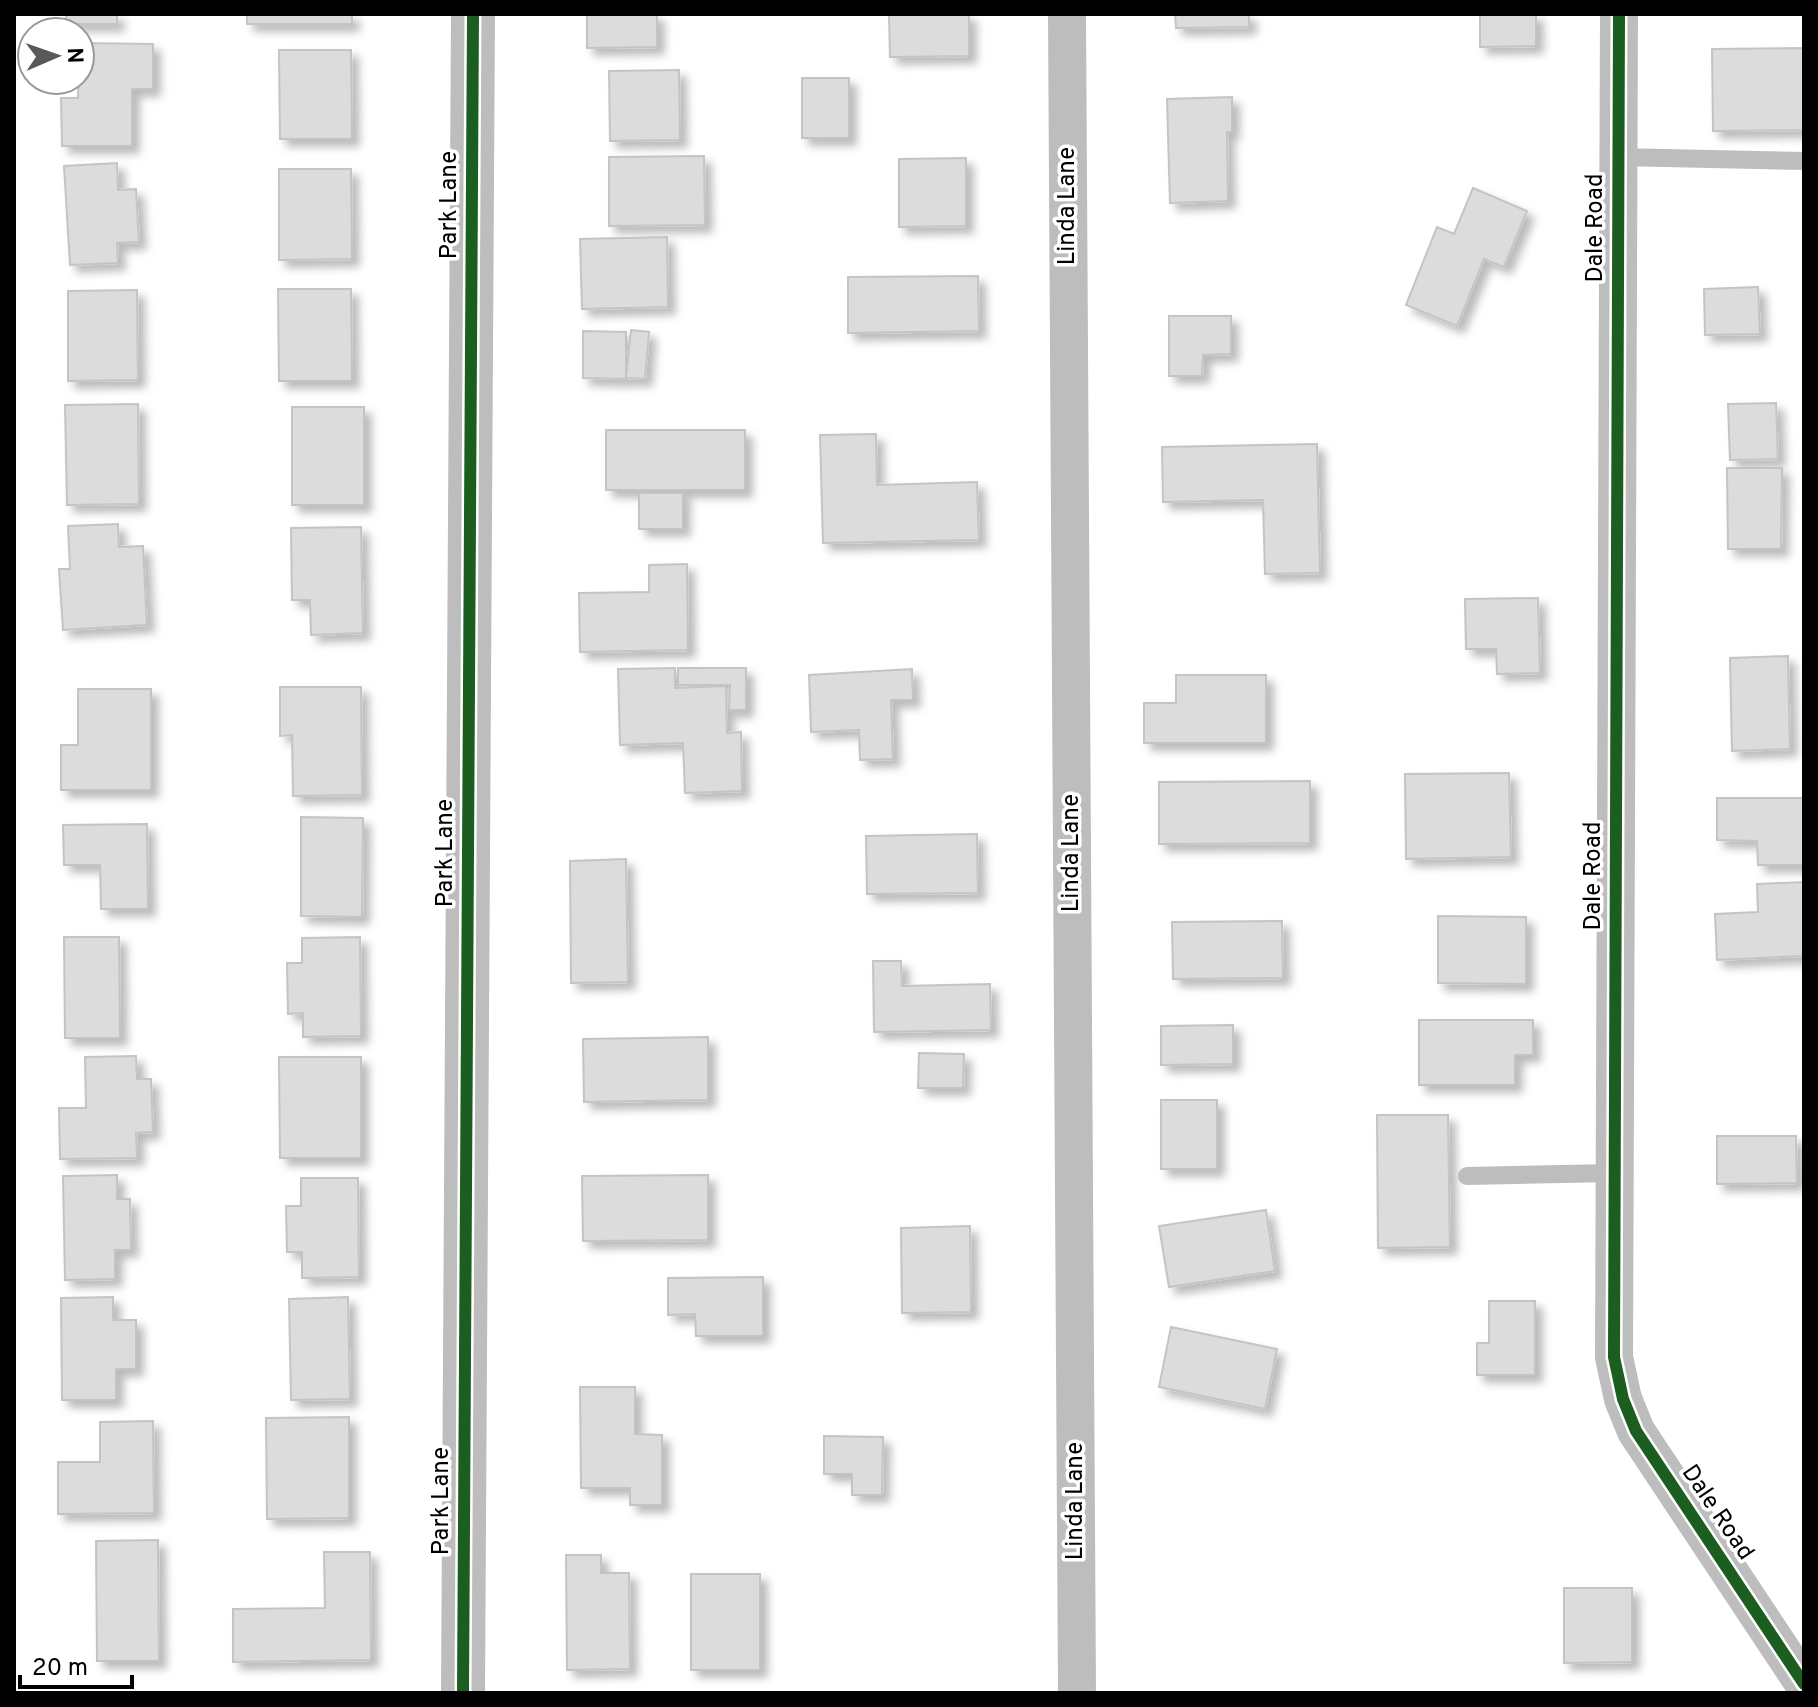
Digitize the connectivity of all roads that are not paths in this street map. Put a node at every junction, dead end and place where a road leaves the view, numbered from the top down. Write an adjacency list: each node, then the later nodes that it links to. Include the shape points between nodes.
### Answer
1 (473, 14): 9 (street, Park Lane)
2 (1067, 14): 10 (street, Linda Lane)
3 (1619, 14): 4 (street, Dale Road)
4 (1618, 157): 5 (lane); 6 (street, Dale Road)
5 (1804, 161)
6 (1615, 1173): 7 (lane); 8 (street, Dale Road, via 1614,1357 1623,1399 1636,1431)
7 (1467, 1176)
8 (1804, 1684)
9 (463, 1693)
10 (1077, 1693)

